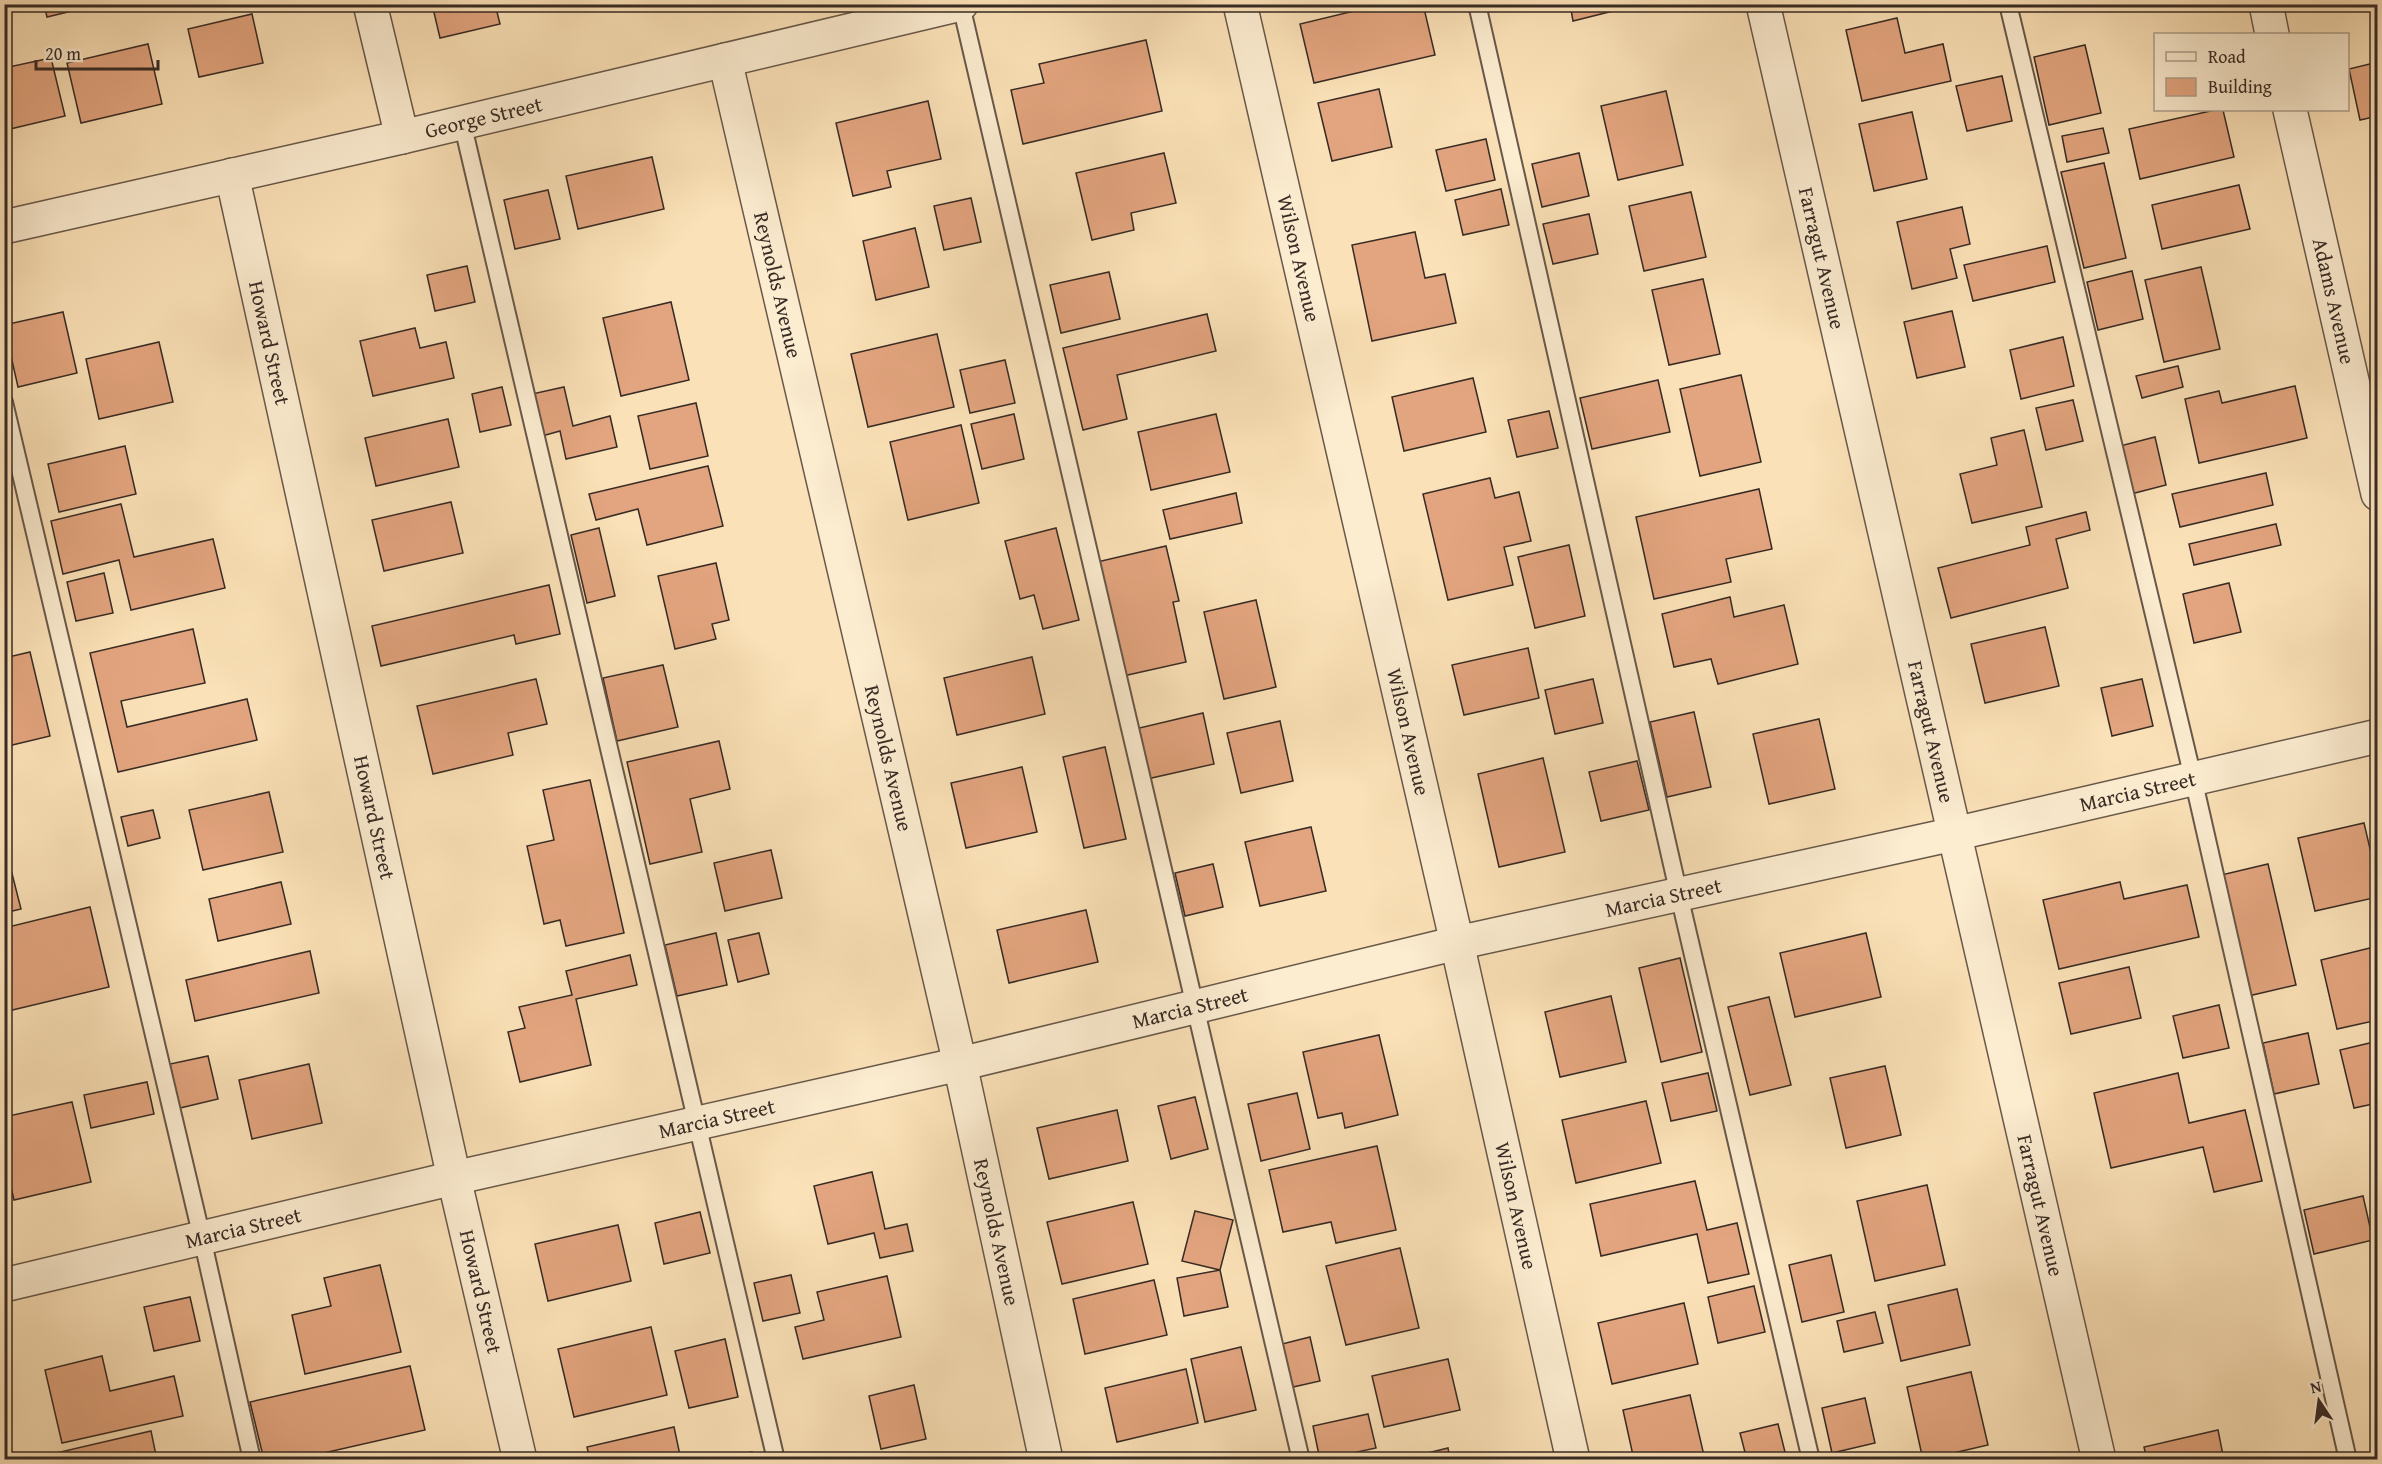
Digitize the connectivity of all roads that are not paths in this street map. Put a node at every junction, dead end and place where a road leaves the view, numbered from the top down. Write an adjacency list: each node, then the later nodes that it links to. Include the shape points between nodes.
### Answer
1 (370, 4): 12 (street)
2 (961, 4): 9 (street, George Street); 22 (lane)
3 (1240, 4): 21 (street, Wilson Avenue)
4 (1477, 4): 20 (lane)
5 (1762, 4): 19 (street, Farragut Avenue)
6 (2008, 4): 18 (lane)
7 (2266, 4): 8 (street)
8 (2272, 33)
9 (725, 60): 11 (street, George Street); 23 (street, Reynolds Avenue)
10 (2290, 111): 16 (street, Adams Avenue)
11 (462, 122): 12 (street, George Street); 24 (lane)
12 (402, 137): 13 (street, George Street)
13 (232, 175): 14 (street, George Street); 25 (street, Howard Street)
14 (4, 227)
15 (4, 402): 26 (lane)
16 (2378, 494)
17 (2378, 736): 18 (street, Marcia Street)
18 (2193, 778): 19 (street, Marcia Street); 36 (lane)
19 (1954, 834): 20 (street, Marcia Street); 35 (street, Farragut Avenue)
20 (1679, 895): 21 (street, Marcia Street); 34 (lane)
21 (1458, 943): 22 (street, Marcia Street); 33 (street, Wilson Avenue)
22 (1196, 1007): 23 (street, Marcia Street); 32 (lane)
23 (960, 1064): 24 (street, Marcia Street); 31 (street, Reynolds Avenue)
24 (699, 1124): 25 (street, Marcia Street); 30 (lane)
25 (454, 1178): 26 (street, Marcia Street); 29 (street, Howard Street)
26 (202, 1238): 27 (street, Marcia Street); 28 (lane)
27 (4, 1285)
28 (252, 1460)
29 (520, 1460)
30 (777, 1460)
31 (1046, 1460)
32 (1301, 1460)
33 (1573, 1460)
34 (1811, 1460)
35 (2099, 1460)
36 (2348, 1460)

